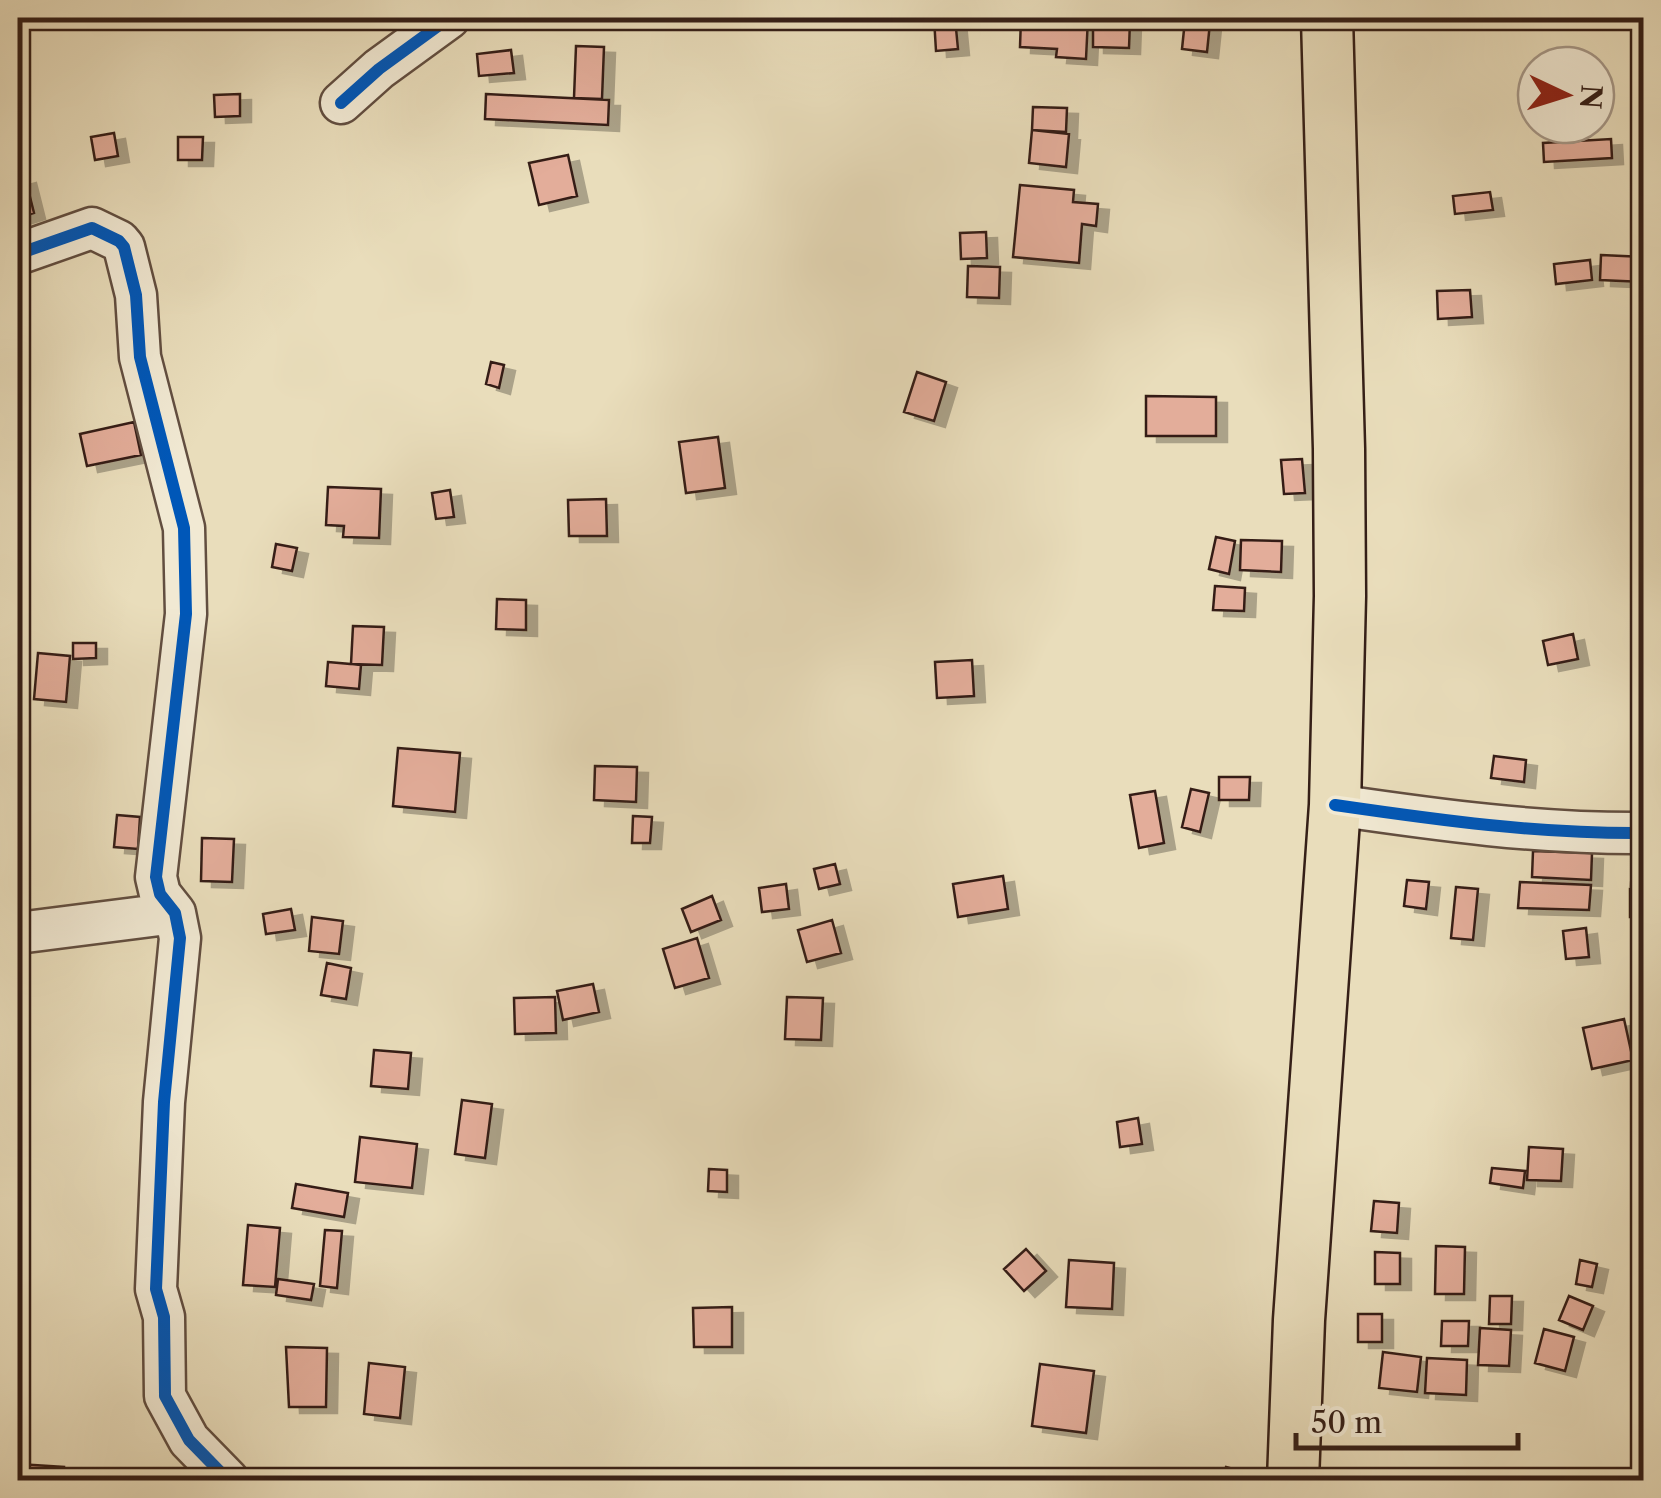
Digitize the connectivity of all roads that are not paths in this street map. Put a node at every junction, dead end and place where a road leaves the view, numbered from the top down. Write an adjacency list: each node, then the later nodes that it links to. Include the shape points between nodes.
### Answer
1 (449, 18): 3 (street)
2 (1327, 18): 5 (main road, via 1339,448)
3 (341, 104)
4 (18, 254): 7 (street, via 92,228 124,247 136,295 140,357 169,459 187,569 157,863 160,894)
5 (1335, 805): 6 (street, via 1471,825); 10 (main road)
6 (1644, 834)
7 (174, 913): 8 (street); 9 (street, via 180,938 156,1289 164,1317 166,1396 188,1440)
8 (18, 933)
9 (228, 1480)
10 (1293, 1480)

